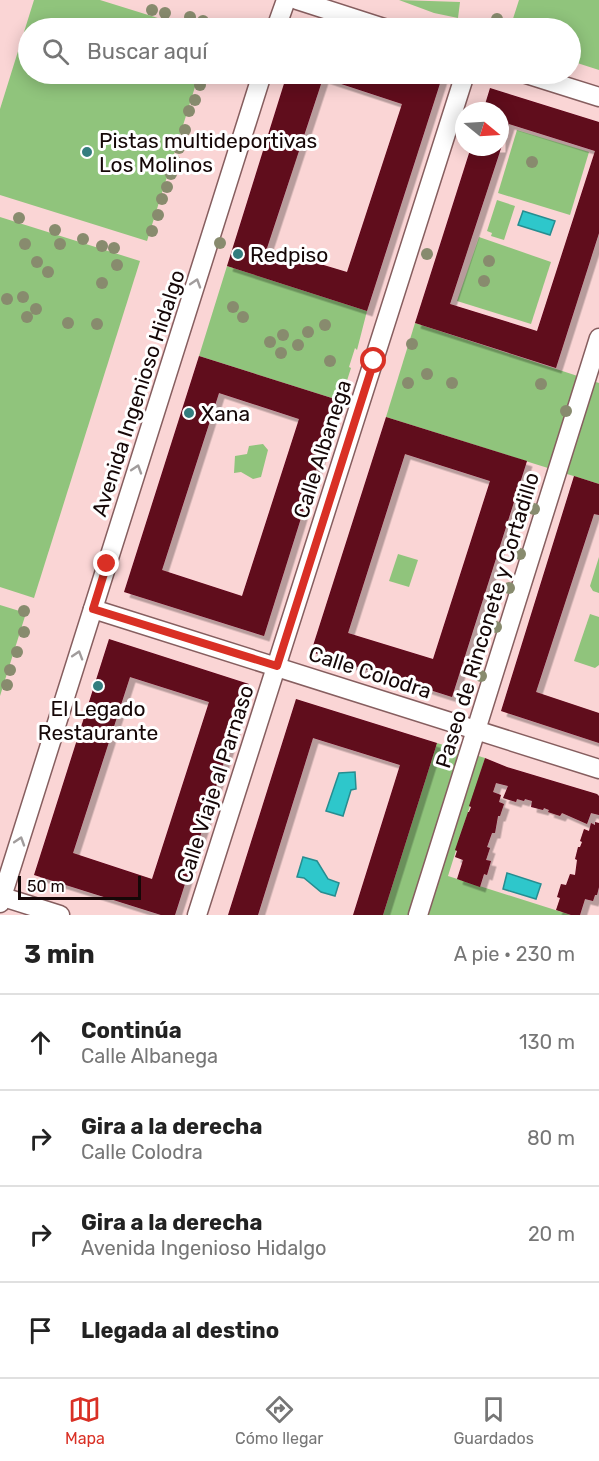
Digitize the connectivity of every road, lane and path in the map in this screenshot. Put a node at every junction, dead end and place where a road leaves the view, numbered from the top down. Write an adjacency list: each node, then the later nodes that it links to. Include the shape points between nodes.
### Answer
1 (286, 0): 3 (street)
2 (297, 0): 4 (street)
3 (280, 18)
4 (353, 18)
5 (259, 84): 10 (street, Avenida Ingenioso Hidalgo, one-way to 5)
6 (462, 84): 11 (street, Calle Albanega)
7 (558, 84): 8 (street)
8 (599, 97)
9 (599, 338): 12 (street, Paseo de Rinconete y Cortadillo)
10 (93, 609): 11 (street, Calle Colodra); 14 (street, Avenida Ingenioso Hidalgo, one-way to 10)
11 (277, 666): 12 (street, Calle Colodra); 16 (street, Calle Viaje al Parnaso)
12 (476, 729): 13 (street, Calle Colodra); 17 (street, Paseo de Rinconete y Cortadillo)
13 (599, 769)
14 (1, 899): 15 (street)
15 (60, 915)
16 (197, 915)
17 (418, 915)

